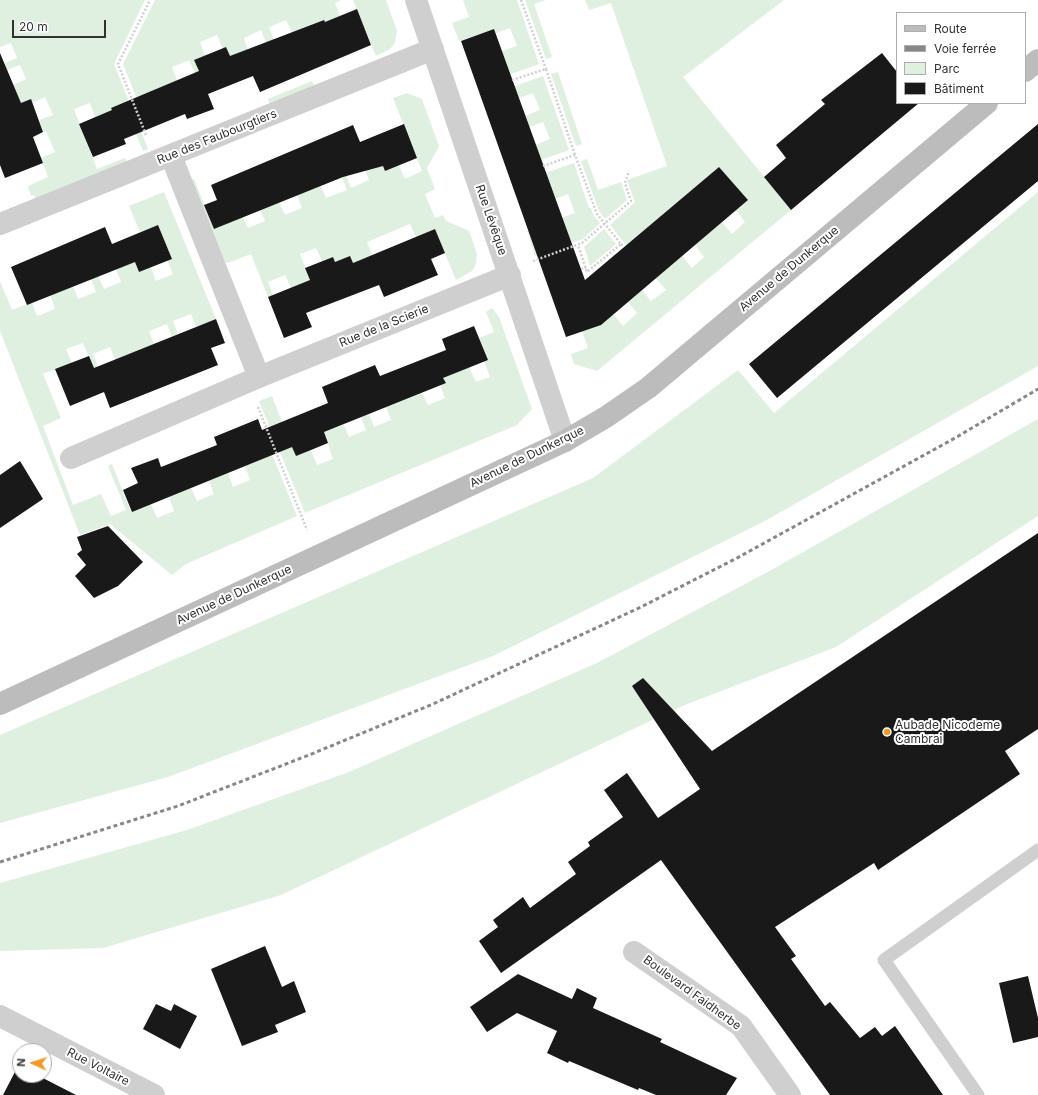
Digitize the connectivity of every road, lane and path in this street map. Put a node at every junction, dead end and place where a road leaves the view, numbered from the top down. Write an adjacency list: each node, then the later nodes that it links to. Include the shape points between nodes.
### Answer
1 (150, 0): 11 (path, via 118,64)
2 (416, 0): 4 (street, Rue Lévêque)
3 (521, 0): 6 (path)
4 (433, 49): 11 (street, Rue des Faubourgtiers); 21 (street, Rue Lévêque)
5 (1038, 60): 7 (main road)
6 (546, 69): 8 (path); 10 (path)
7 (1026, 70)
8 (512, 80)
9 (985, 104): 23 (main road, Avenue de Dunkerque, via 648,388)
10 (575, 155): 12 (path); 15 (path, via 597,214)
11 (164, 159): 14 (street, Rue des Faubourgtiers); 22 (street)
12 (543, 166)
13 (629, 171): 15 (path, via 625,183 631,202)
14 (0, 224)
15 (604, 224): 16 (path); 17 (path)
16 (621, 244): 18 (path); 19 (path, via 587,272)
17 (578, 245): 19 (path); 21 (path)
18 (624, 247)
19 (586, 268): 20 (path)
20 (582, 269)
21 (509, 272): 22 (street, Rue de la Scierie); 23 (street, Rue Lévêque)
22 (254, 380): 24 (street, Rue de la Scierie); 25 (path)
23 (565, 441): 25 (main road, Avenue de Dunkerque)
24 (71, 458)
25 (317, 556): 26 (main road, Avenue de Dunkerque)
26 (0, 704)
27 (1038, 850): 32 (lane, via 884,960)
28 (634, 952): 31 (street, Boulevard Faidherbe, via 741,1026)
29 (0, 1016): 30 (street, Rue Voltaire)
30 (154, 1095)
31 (790, 1095)
32 (978, 1095)

